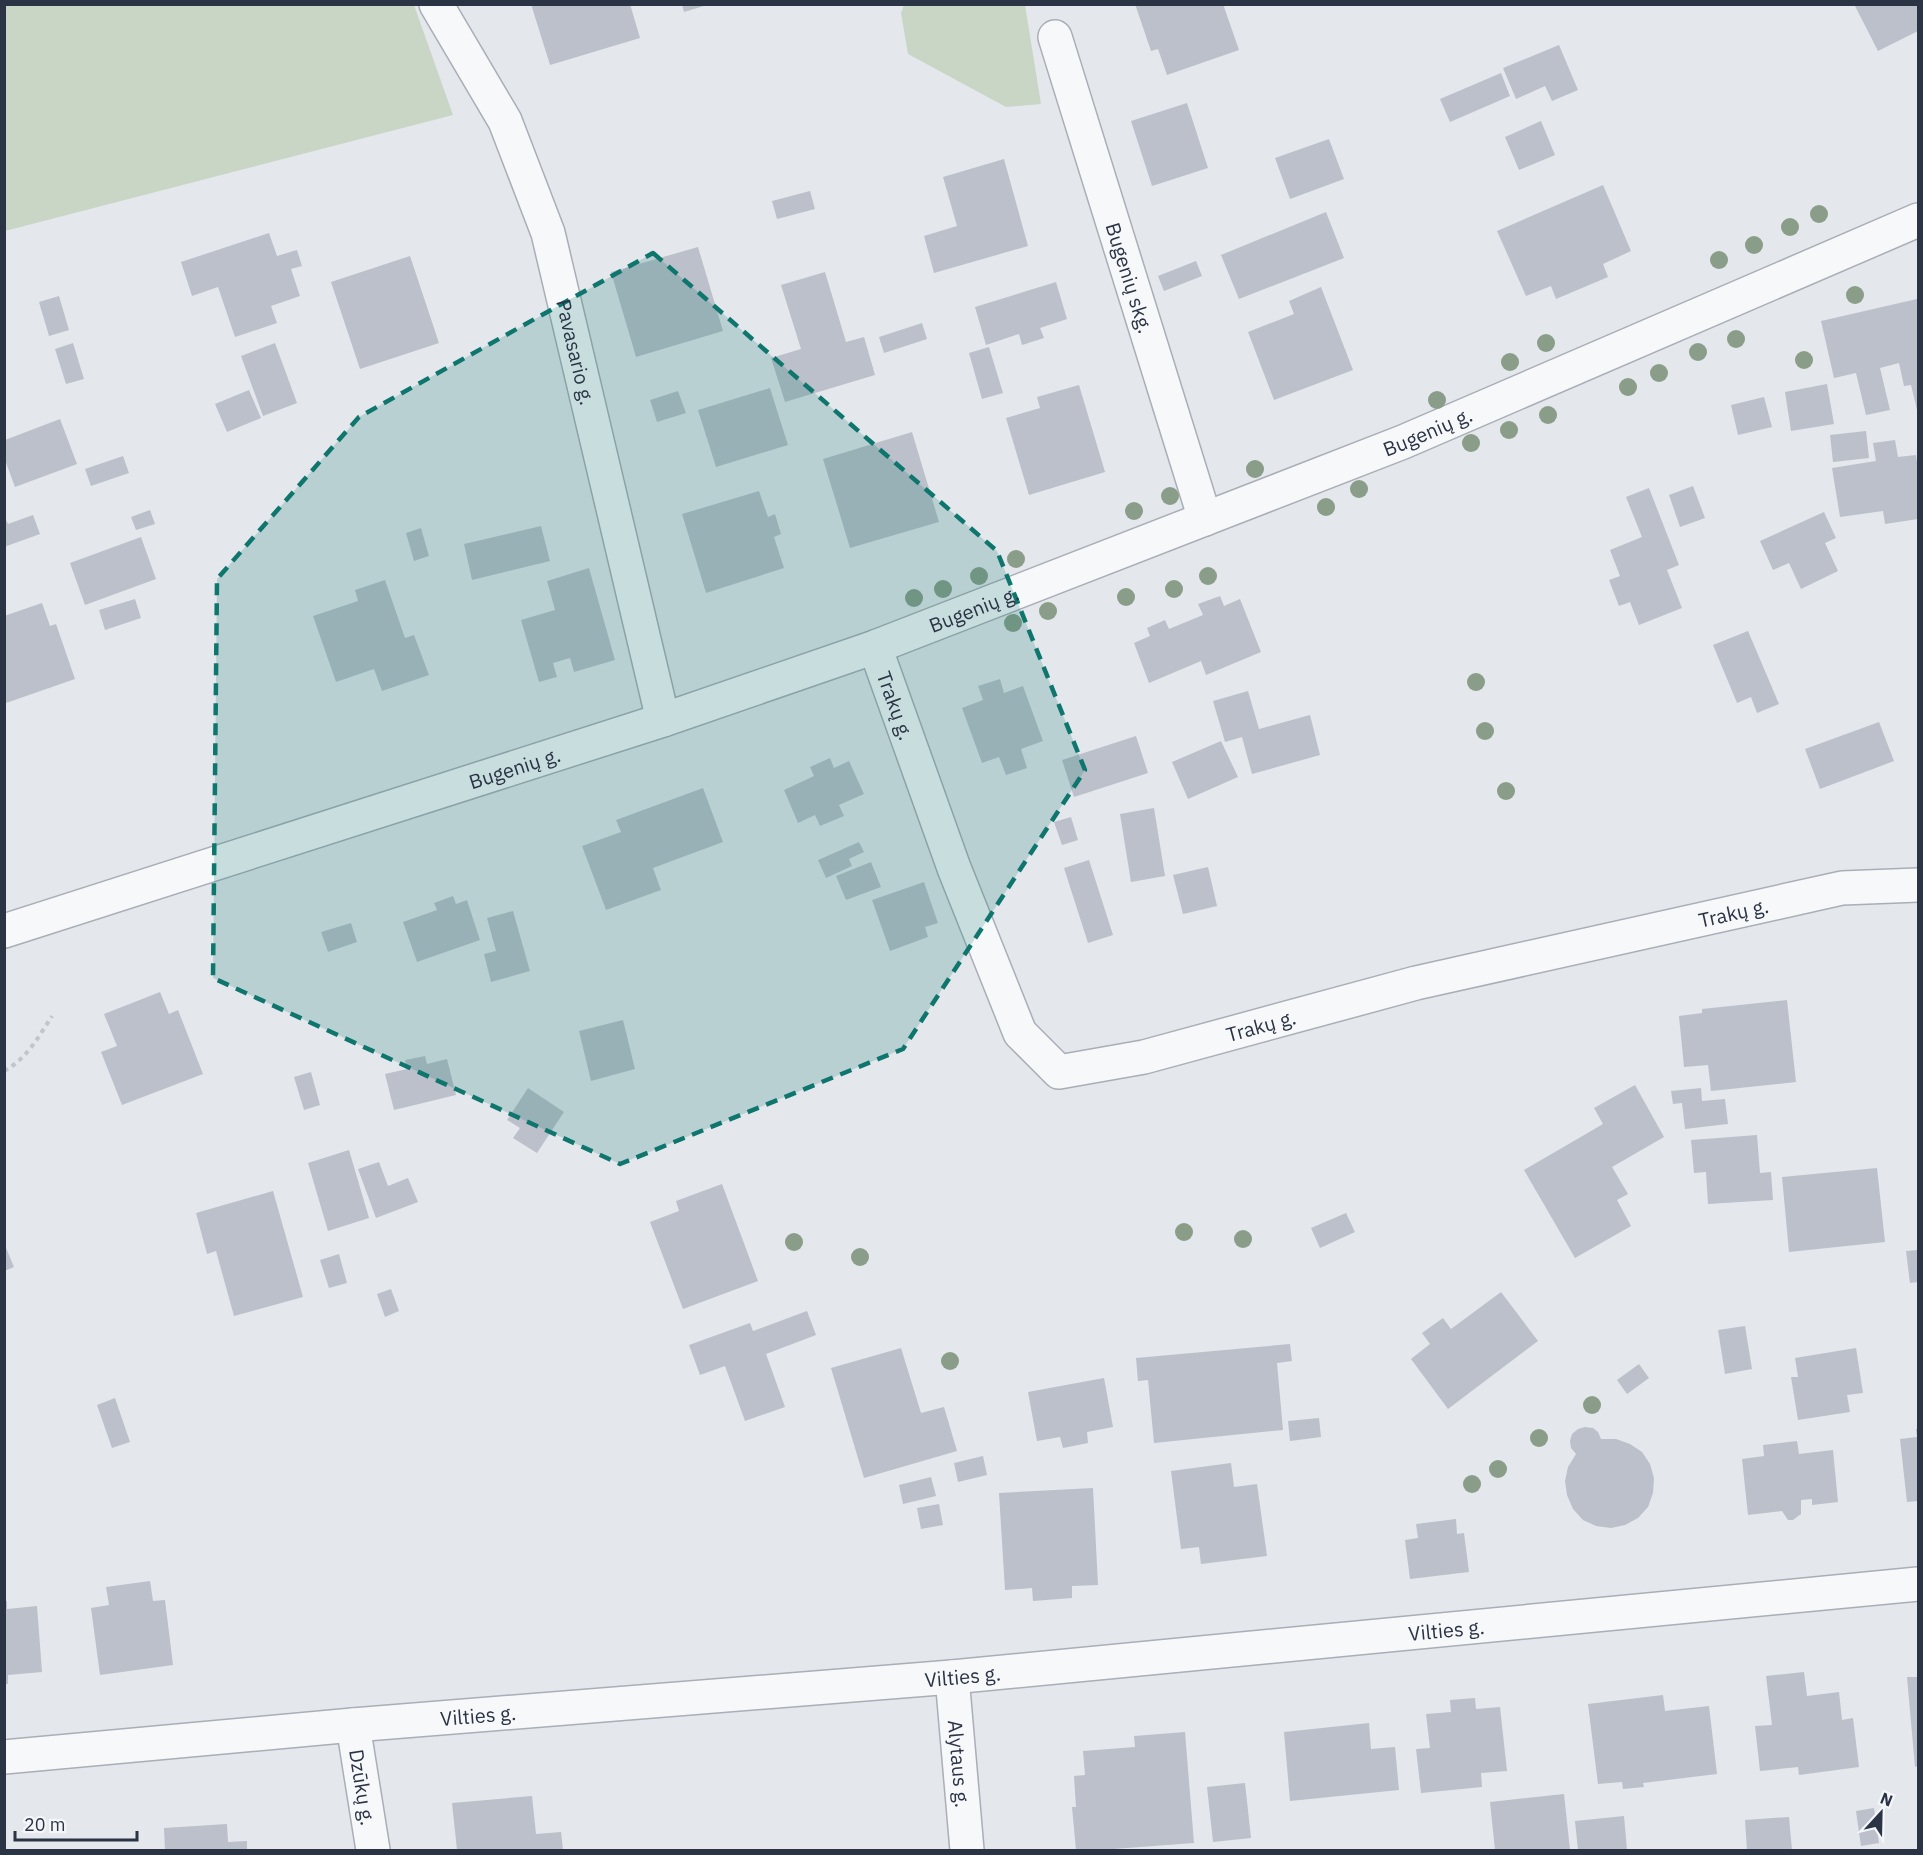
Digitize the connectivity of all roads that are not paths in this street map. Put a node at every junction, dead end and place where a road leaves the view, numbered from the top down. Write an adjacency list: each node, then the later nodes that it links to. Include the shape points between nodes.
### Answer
1 (436, 4): 6 (street, Pavasario g., via 505,121 548,233)
2 (1055, 37): 4 (street, Bugenių skg.)
3 (1918, 220): 4 (street, Bugenių g., via 1403,442)
4 (1205, 519): 5 (street, Bugenių g.)
5 (875, 647): 6 (street, Bugenių g.); 7 (street, Trakų g., via 954,868 1020,1033 1059,1072 1144,1057 1416,983 1842,888)
6 (663, 720): 8 (street, Bugenių g.)
7 (1918, 885)
8 (4, 931)
9 (1918, 1584): 10 (street, Vilties g.)
10 (952, 1677): 11 (street, Vilties g.); 14 (street, Alytaus g.)
11 (354, 1725): 12 (street, Vilties g.); 13 (street, Dzūkų g.)
12 (4, 1757)
13 (373, 1851)
14 (967, 1851)

